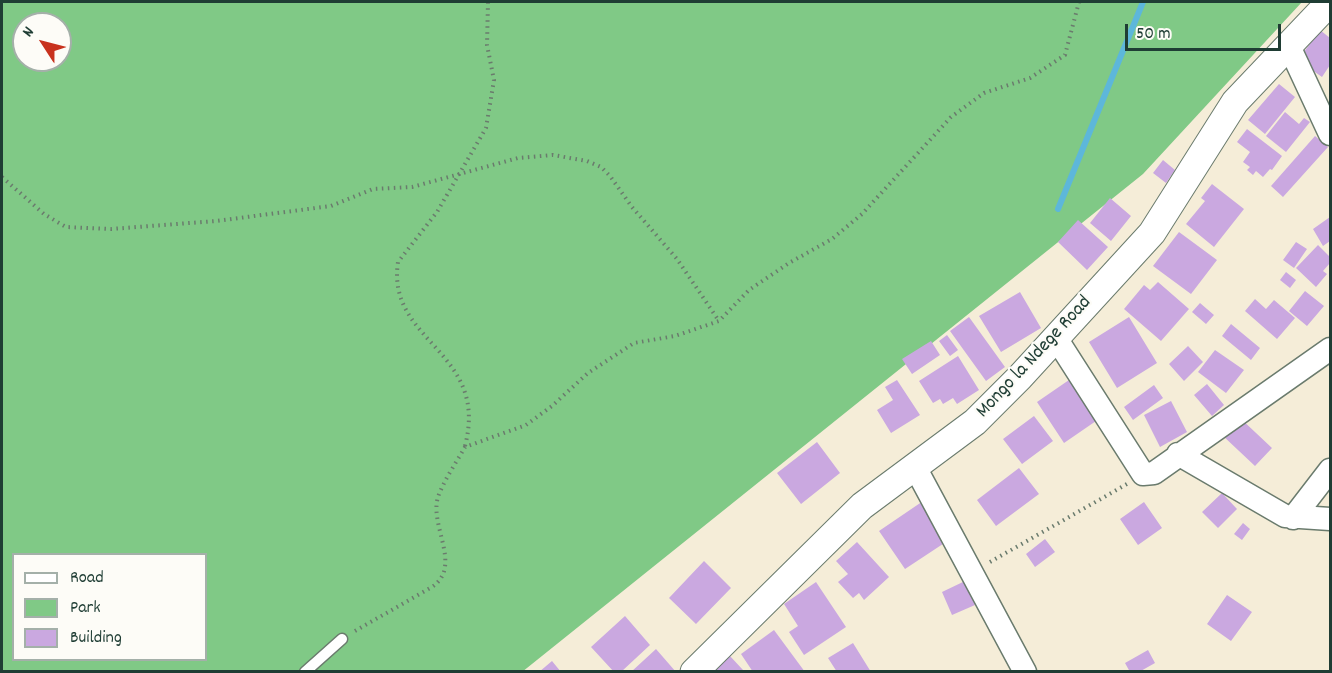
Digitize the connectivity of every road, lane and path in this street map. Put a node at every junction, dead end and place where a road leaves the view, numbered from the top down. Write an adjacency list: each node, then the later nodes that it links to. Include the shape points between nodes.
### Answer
1 (488, 2): 6 (path, via 487,45 493,95 481,139)
2 (1079, 2): 8 (path, via 1065,55 1030,78 984,93 951,117 862,214 832,240 749,290)
3 (1330, 2): 4 (street, Mongo la Ndege Road)
4 (1288, 44): 5 (street); 9 (street, Mongo la Ndege Road, via 1235,102 1152,233)
5 (1330, 134)
6 (461, 173): 7 (path, via 412,187 374,189 331,206 111,229 66,227); 8 (path, via 518,158 553,155 596,164 677,259); 11 (path, via 396,270 400,299 407,315 453,367 465,390 470,420)
7 (2, 177)
8 (719, 321): 11 (path, via 675,336 634,343 588,372 526,425)
9 (1056, 338): 13 (street, Mongo la Ndege Road, via 975,422); 15 (street)
10 (1330, 349): 12 (street)
11 (465, 447): 19 (path, via 438,499 445,561 442,577)
12 (1178, 454): 15 (street, via 1154,473); 16 (street)
13 (915, 467): 18 (street); 21 (street, Mongo la Ndege Road, via 862,506)
14 (1330, 470): 16 (street)
15 (1143, 474): 18 (path)
16 (1293, 518): 17 (street)
17 (1330, 519)
18 (971, 572): 22 (street)
19 (342, 639): 20 (lane)
20 (305, 672)
21 (694, 672)
22 (1025, 672)

